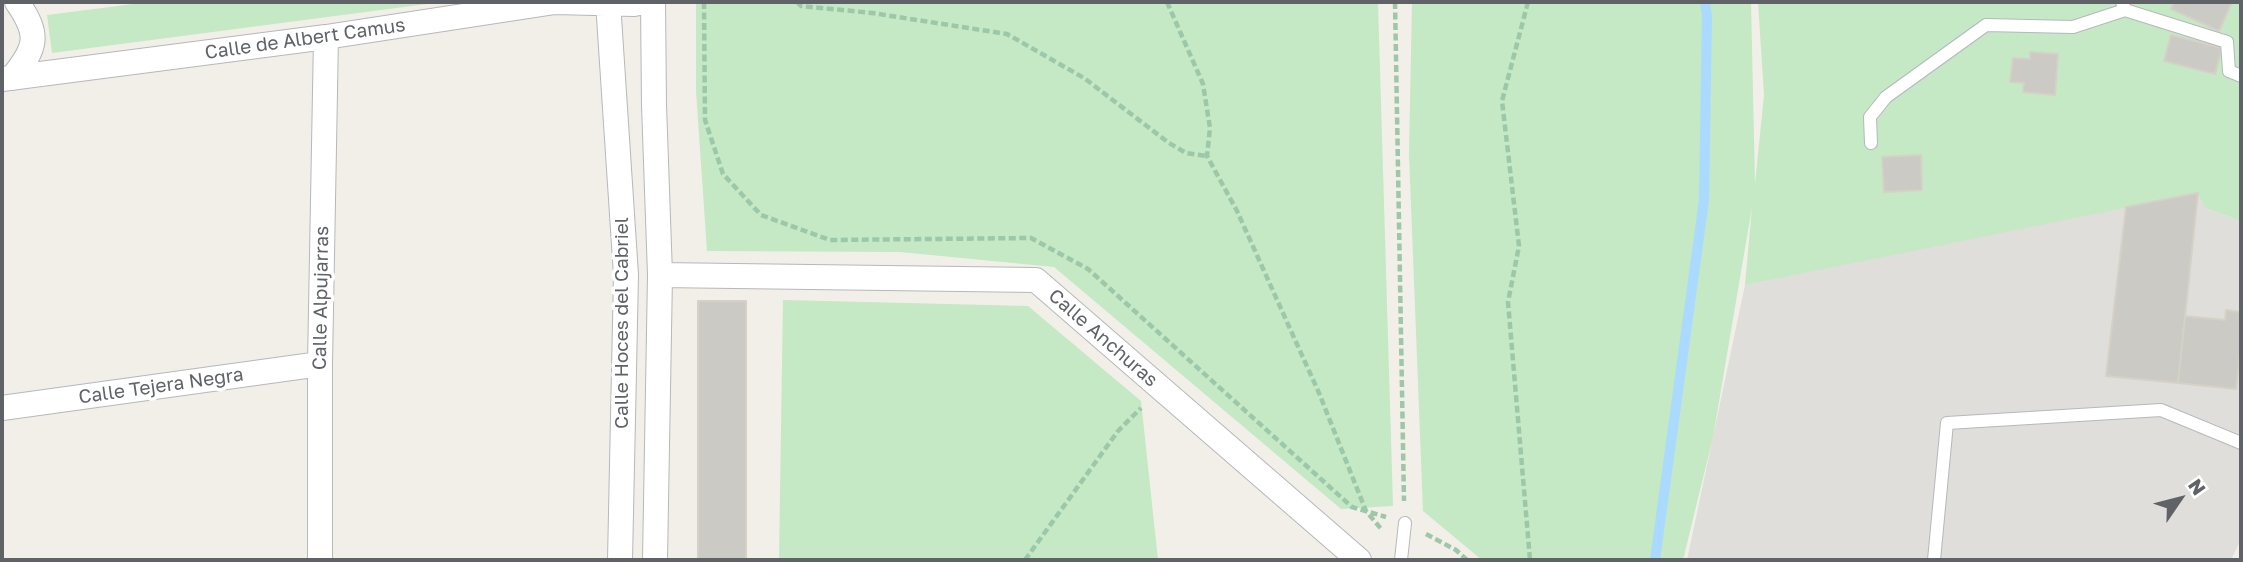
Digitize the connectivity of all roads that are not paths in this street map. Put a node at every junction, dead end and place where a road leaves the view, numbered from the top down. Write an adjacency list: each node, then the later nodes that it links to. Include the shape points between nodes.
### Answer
1 (17, 2): 8 (street, via 31,23 33,41 28,58)
2 (608, 2): 3 (street, Calle de Albert Camus); 6 (street, Calle de Albert Camus, via 555,2); 17 (street, Calle Hoces del Cabriel, via 626,275)
3 (644, 2)
4 (653, 2): 10 (street, Calle Hoces del Cabriel)
5 (2124, 6): 7 (lane, via 2227,42 2229,71); 9 (lane, via 2073,27 1986,25 1886,97 1870,117)
6 (326, 37): 8 (street, Calle de Albert Camus); 11 (street, Calle Alpujarras)
7 (2241, 76)
8 (7, 79)
9 (1871, 143)
10 (660, 275): 18 (street, Calle Hoces del Cabriel); 19 (street, Calle Anchuras, via 1036,280)
11 (320, 364): 12 (street, Calle Tejera Negra); 16 (street, Calle Alpujarras)
12 (2, 408)
13 (2241, 443): 20 (lane, via 2161,410 1947,423)
14 (1405, 523): 15 (lane)
15 (1401, 556)
16 (320, 560)
17 (620, 560)
18 (655, 560)
19 (1359, 560)
20 (1934, 560)

